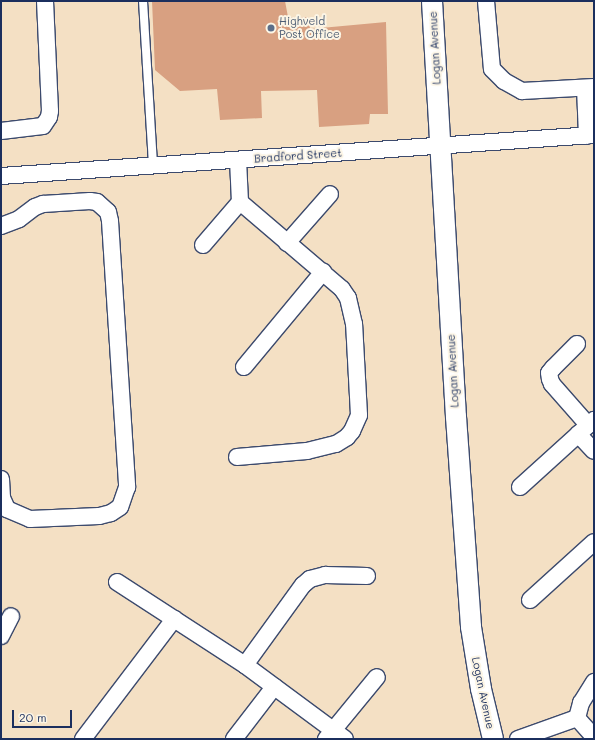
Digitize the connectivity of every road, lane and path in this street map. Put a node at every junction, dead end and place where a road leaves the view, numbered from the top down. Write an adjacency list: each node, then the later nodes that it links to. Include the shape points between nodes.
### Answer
1 (45, 1): 6 (street, via 49,117 43,126)
2 (143, 1): 10 (lane)
3 (432, 1): 8 (street, Logan Avenue)
4 (486, 1): 5 (street, via 492,69 504,81 522,91)
5 (590, 87): 7 (street)
6 (1, 131)
7 (590, 135): 8 (street, Bradford Street)
8 (440, 144): 9 (street, Bradford Street); 41 (street, Logan Avenue, via 471,627 481,689)
9 (238, 160): 10 (street, Bradford Street); 13 (street)
10 (153, 166): 11 (street, Bradford Street)
11 (1, 176)
12 (330, 194): 15 (street)
13 (240, 202): 15 (street); 16 (street)
14 (1, 226): 23 (street, via 19,219 43,204 90,201 108,212 126,487 120,507 111,513 100,516 30,519 7,509 2,498)
15 (286, 243): 17 (street)
16 (203, 245)
17 (323, 272): 19 (street); 22 (street, via 348,298 354,324 358,415 352,431 336,444 322,448)
18 (577, 344): 20 (street, via 553,368 550,379)
19 (244, 367)
20 (587, 427): 21 (street); 24 (street)
21 (594, 451)
22 (237, 457)
23 (1, 479)
24 (520, 487)
25 (594, 542): 28 (street)
26 (367, 576): 32 (street, via 325,575 310,579)
27 (117, 582): 30 (street)
28 (530, 600)
29 (11, 616): 31 (street)
30 (174, 619): 32 (street); 39 (street)
31 (1, 636)
32 (245, 665): 35 (street)
33 (377, 677): 37 (street)
34 (594, 682): 36 (street, via 581,703)
35 (274, 687): 37 (street); 40 (street)
36 (577, 718): 38 (street); 42 (street)
37 (335, 736)
38 (594, 737)
39 (84, 739)
40 (234, 739)
41 (493, 739)
42 (518, 739)

